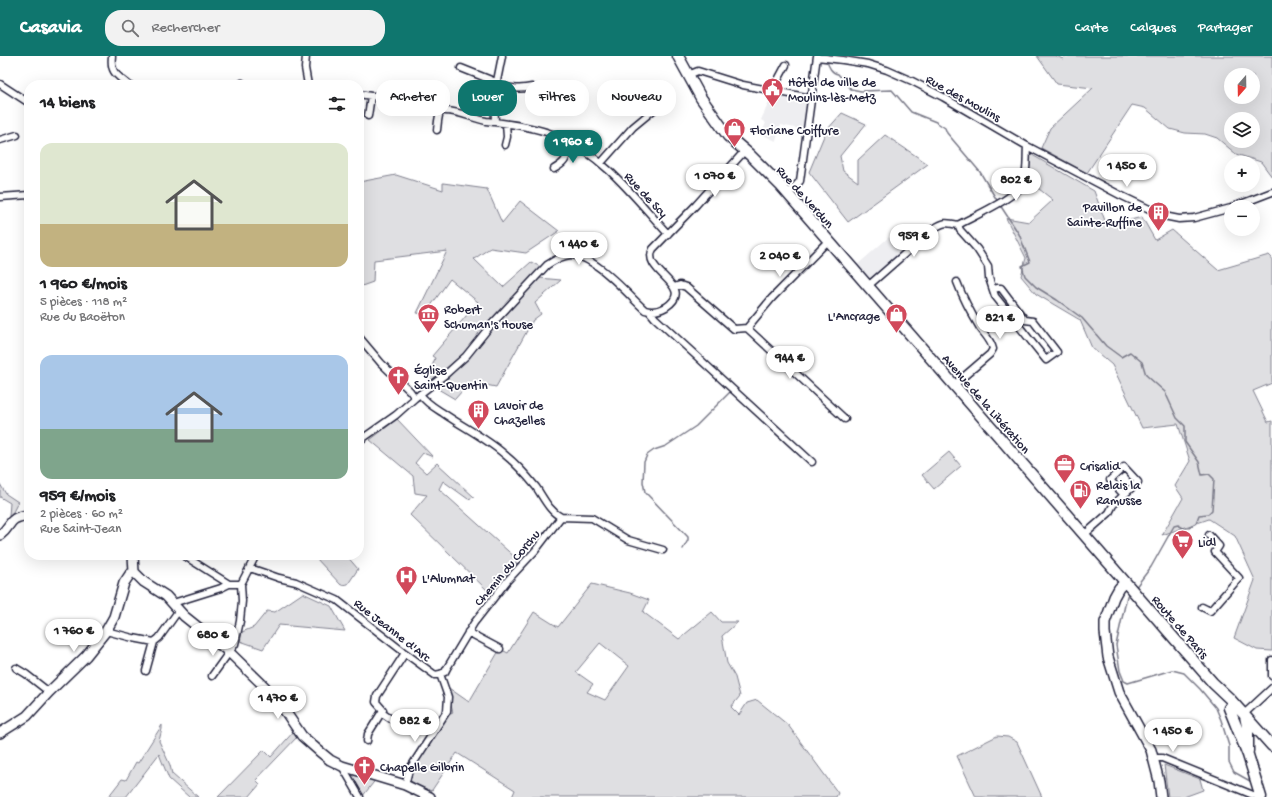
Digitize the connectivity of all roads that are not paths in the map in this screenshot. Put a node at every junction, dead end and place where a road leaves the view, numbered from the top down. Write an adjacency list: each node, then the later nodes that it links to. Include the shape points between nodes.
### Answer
1 (112, 56): 9 (street, via 111,64 115,74)
2 (306, 56): 10 (street)
3 (502, 56): 12 (street)
4 (678, 56): 8 (main road, Rue de Verdun)
5 (817, 56): 18 (street); 32 (street, Rue des Moulins, via 887,70 944,97)
6 (786, 65): 14 (street)
7 (461, 68): 11 (street)
8 (688, 75): 14 (street, via 698,71); 33 (main road, Rue de Verdun, via 722,128)
9 (123, 80)
10 (307, 80)
11 (489, 80)
12 (497, 80)
13 (0, 84): 19 (street)
14 (772, 91): 18 (street)
15 (364, 95): 16 (street, Rue de Scy)
16 (371, 96): 17 (street, Rue de Scy); 21 (street)
17 (376, 96)
18 (811, 98): 37 (street, via 800,181)
19 (24, 100)
20 (450, 111): 25 (street, Rue de Scy)
21 (368, 116)
22 (438, 116): 27 (street)
23 (495, 116): 25 (street)
24 (646, 116): 34 (street)
25 (495, 122): 26 (street, Rue de Scy)
26 (506, 124): 30 (street, Rue de Scy, via 530,127); 31 (street)
27 (437, 130)
28 (17, 135): 29 (street)
29 (0, 140)
30 (570, 143): 34 (street, Rue de Scy); 35 (street, via 567,157 562,165)
31 (505, 146)
32 (1027, 146): 41 (street, Rue des Moulins, via 1164,216 1186,220); 42 (street, via 1024,183 1020,188 1002,202)
33 (744, 150): 37 (main road, Rue de Verdun); 43 (street)
34 (601, 163): 43 (street, Rue de Scy)
35 (554, 169)
36 (1272, 192): 40 (street, Rue des Moulins)
37 (788, 194): 44 (main road, Rue de Verdun)
38 (24, 195): 39 (street)
39 (0, 197)
40 (1251, 200)
41 (1224, 209)
42 (958, 225): 46 (street, via 947,222 933,229); 48 (street, via 988,266)
43 (668, 234): 47 (street, via 653,249 650,257 653,264)
44 (828, 241): 46 (main road, Avenue de la Libération); 50 (street, via 772,298)
45 (957, 282): 52 (street, via 993,349)
46 (868, 286): 52 (main road, Avenue de la Libération)
47 (674, 287): 49 (street, via 676,295 672,301 660,310); 50 (street, via 686,287 734,329)
48 (993, 289): 48 (street, via 995,296 1046,360 1057,352 1033,321 1026,320 1001,288)
49 (650, 312): 53 (street, via 588,260 579,256 562,257 543,269 466,356); 56 (street)
50 (747, 328): 54 (street)
51 (364, 343): 53 (street, via 381,363)
52 (954, 385): 61 (main road, Avenue de la Libération)
53 (417, 396): 55 (street, via 396,415); 59 (street, via 506,455 536,487 550,508)
54 (845, 419)
55 (364, 437)
56 (812, 462)
57 (1124, 495): 57 (street, via 1138,482 1124,467 1110,480); 61 (street, via 1113,505 1109,513)
58 (24, 516): 60 (street, via 16,517)
59 (561, 517): 63 (street, via 592,518 628,540); 75 (street, Chemin du Corchu)
60 (0, 535)
61 (1084, 535): 69 (main road, Avenue de la Libération)
62 (1209, 535): 73 (street, via 1219,546 1215,552 1239,578 1210,611)
63 (663, 550)
64 (133, 560): 68 (street)
65 (191, 560): 70 (street)
66 (254, 560): 67 (street)
67 (250, 568): 71 (street); 79 (street, Rue Jeanne d'Arc, via 296,582 337,600)
68 (134, 572): 72 (street, via 166,596); 74 (street, via 124,583 114,617)
69 (1126, 582): 86 (main road, Route de Paris); 99 (street, via 1114,597 1105,622 1108,657 1119,692)
70 (229, 584): 71 (street); 72 (street)
71 (241, 584): 78 (street, via 240,621 235,644)
72 (176, 607): 76 (street, via 159,638); 78 (street)
73 (1202, 607)
74 (106, 631): 76 (street); 88 (street, via 78,664)
75 (468, 632): 77 (street); 83 (street, Rue Jeanne d'Arc, via 448,668)
76 (154, 642): 82 (street)
77 (500, 649)
78 (229, 652): 84 (street); 100 (street, via 270,693 302,736 330,760)
79 (404, 654): 83 (street, Rue Jeanne d'Arc, via 435,675); 90 (street, via 376,699 382,707)
80 (1272, 660): 85 (street)
81 (16, 668): 88 (street)
82 (146, 671)
83 (440, 674): 101 (street, via 448,697 447,710 409,770)
84 (212, 676)
85 (1272, 676)
86 (1216, 686): 89 (main road, Route de Paris); 91 (main road, Route de Paris)
87 (1272, 688): 91 (street)
88 (49, 692): 94 (street, via 27,716)
89 (1229, 708): 93 (main road, Route de Paris); 98 (main road)
90 (382, 712): 92 (street); 95 (street)
91 (1244, 714): 93 (main road); 96 (main road, Route de Paris)
92 (403, 727)
93 (1248, 727): 97 (main road, Route de Paris); 98 (main road)
94 (0, 733)
95 (366, 741)
96 (1272, 746)
97 (1272, 752)
98 (1248, 755): 105 (main road)
99 (1154, 758): 104 (street); 105 (street, via 1162,758)
100 (342, 766): 101 (street); 102 (street)
101 (405, 785): 103 (street)
102 (360, 797)
103 (430, 797)
104 (1161, 797)
105 (1259, 797)

